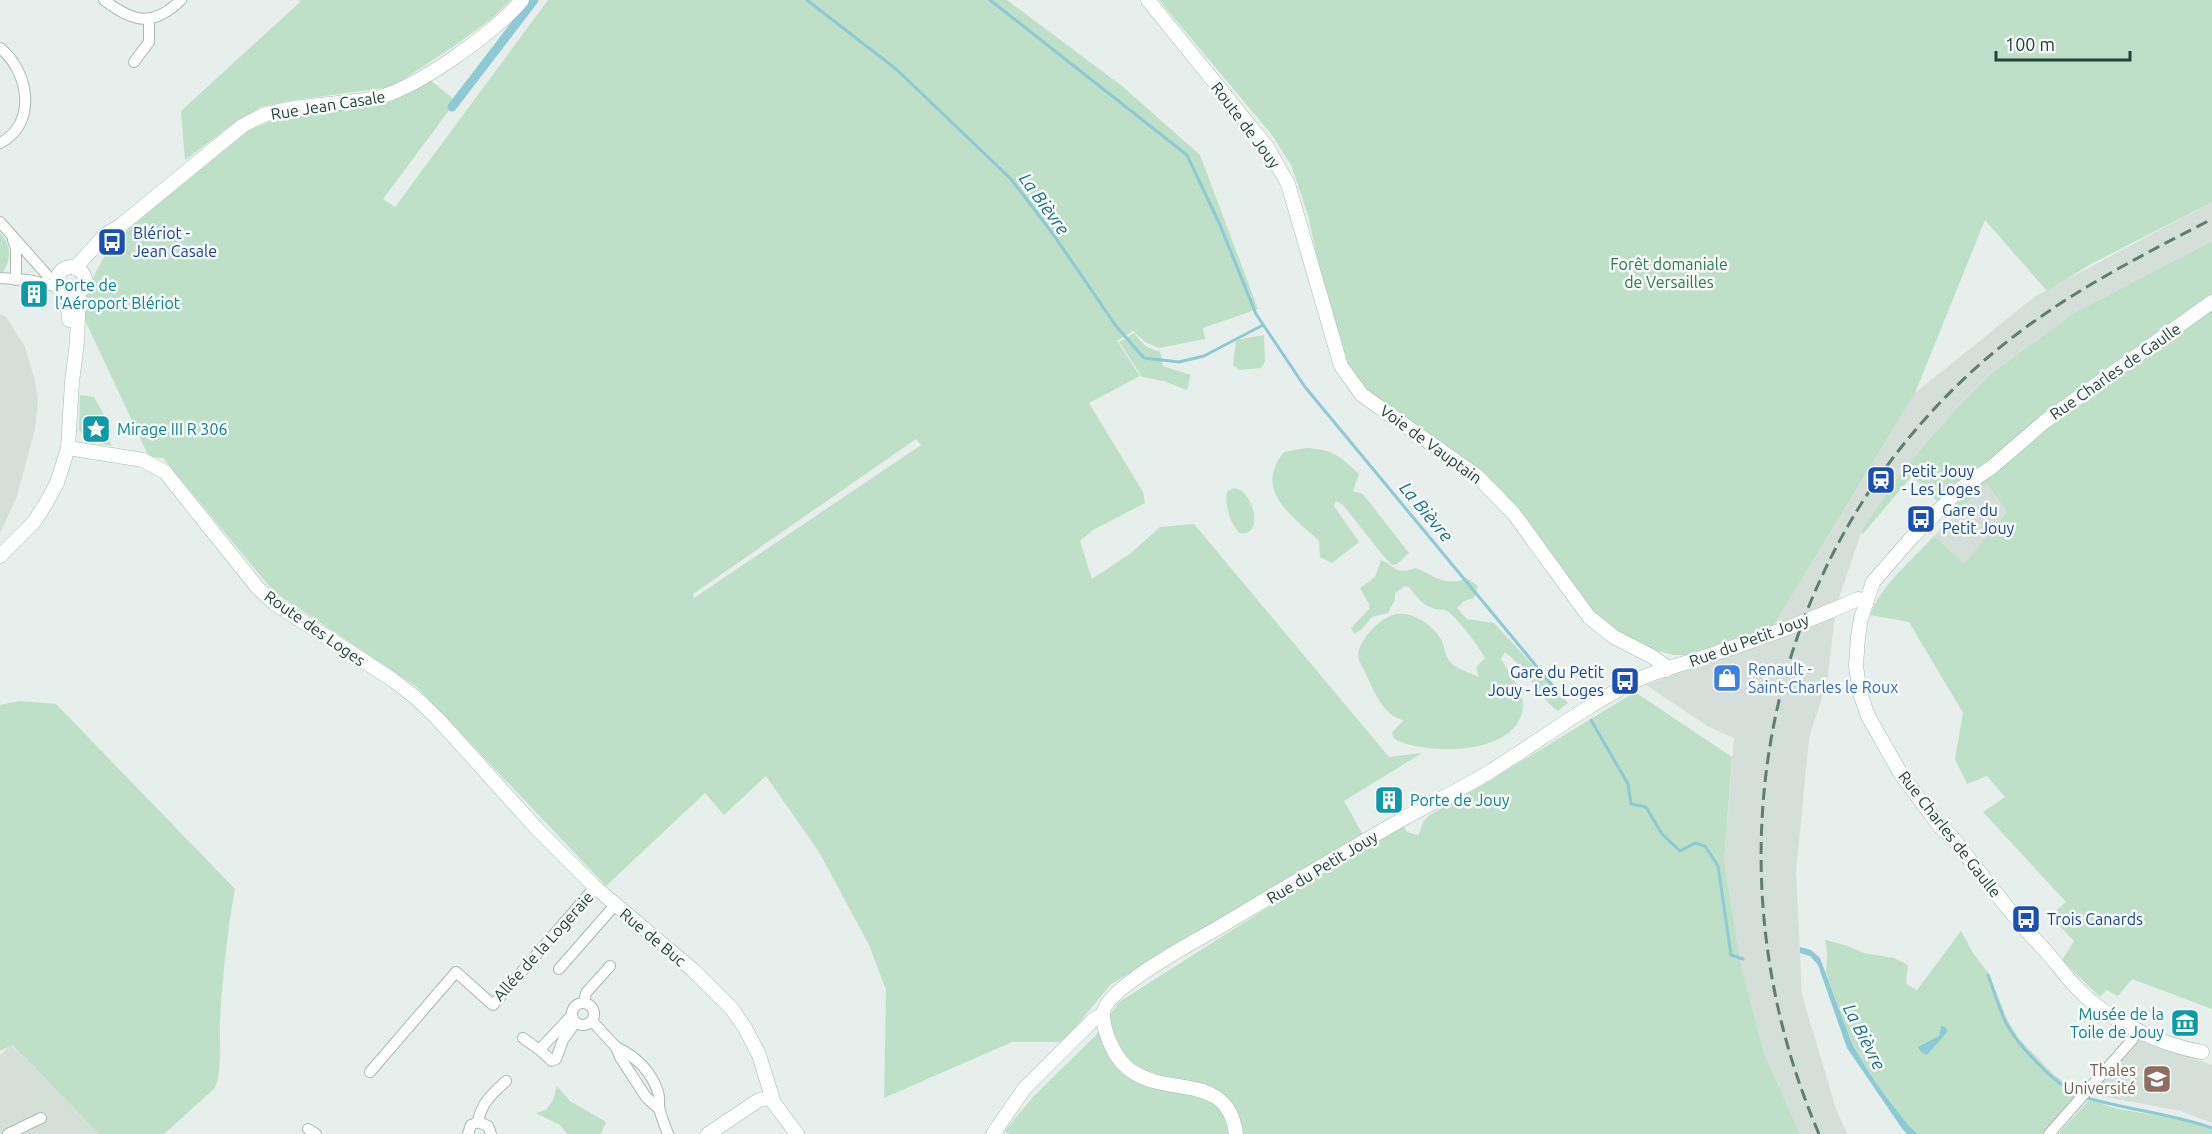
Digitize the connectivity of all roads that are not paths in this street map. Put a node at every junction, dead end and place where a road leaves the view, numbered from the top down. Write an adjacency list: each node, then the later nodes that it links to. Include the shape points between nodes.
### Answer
1 (104, 0): 5 (street, via 130,17)
2 (181, 0): 5 (street, via 167,13)
3 (522, 0): 11 (street, Rue Jean Casale, via 433,71 393,94 291,108 265,114 242,126 120,226)
4 (1148, 0): 17 (street, Route de Jouy, via 1267,147 1288,184)
5 (148, 19): 7 (street, via 149,42)
6 (0, 48): 8 (street, via 22,80 26,95 25,114 17,129)
7 (134, 62)
8 (0, 142)
9 (0, 222): 10 (street)
10 (12, 237): 12 (street); 14 (street)
11 (79, 271): 12 (street, via 66,268); 16 (street, via 84,282)
12 (53, 274): 15 (street); 16 (street)
13 (0, 278): 14 (street)
14 (16, 280): 15 (street)
15 (28, 280): 16 (street)
16 (68, 291): 19 (street, via 77,342)
17 (1321, 302): 22 (street, Voie de Vauptain, via 1341,366 1362,395 1477,476 1514,514 1589,617 1614,637 1651,656)
18 (2212, 302): 21 (street, Rue Charles de Gaulle, via 2044,422 1960,489 1881,571)
19 (68, 448): 20 (street, via 45,505); 23 (street, Route des Loges, via 143,460 165,472 257,587 294,617 416,697)
20 (0, 556)
21 (1866, 604): 22 (street, Rue du Petit Jouy, via 1858,599); 32 (street, Rue Charles de Gaulle, via 1858,637 1858,681 1868,716 1901,774 1941,828 2077,988 2107,1013)
22 (1666, 670): 29 (street, Rue du Petit Jouy, via 1623,688 1489,773 1172,955 1118,991 1107,1002)
23 (477, 762): 24 (street, Rue de Buc)
24 (595, 887): 25 (street, Rue de Buc); 36 (street, Allée de la Logeraie, via 493,1005 456,972)
25 (615, 905): 27 (street); 38 (street, Rue de Buc, via 693,970 732,1009 759,1055)
26 (610, 966): 28 (street, via 586,993)
27 (559, 969)
28 (584, 1003): 30 (street, via 574,1006); 31 (street, via 592,1008)
29 (1103, 1015): 47 (street, Rue du Petit Jouy, via 1094,1019 1024,1089); 48 (street, via 1108,1040 1123,1064 1147,1079 1214,1096 1230,1112)
30 (573, 1019): 31 (street, via 586,1025); 34 (street); 34 (street, via 556,1059 552,1061)
31 (592, 1021): 44 (street, via 653,1079)
32 (2138, 1029): 35 (street, Rue Charles de Gaulle, via 2181,1049); 49 (street)
33 (522, 1038): 34 (street)
34 (541, 1051)
35 (2207, 1054)
36 (370, 1072)
37 (506, 1081): 40 (street, via 488,1097)
38 (771, 1098): 45 (street, via 759,1101); 46 (street, Rue de Buc)
39 (41, 1118): 41 (street)
40 (478, 1122): 42 (street, via 471,1125); 43 (street, via 488,1126)
41 (8, 1134)
42 (468, 1134)
43 (491, 1134)
44 (668, 1134)
45 (708, 1134)
46 (798, 1134)
47 (993, 1134)
48 (1236, 1134)
49 (2049, 1134)

